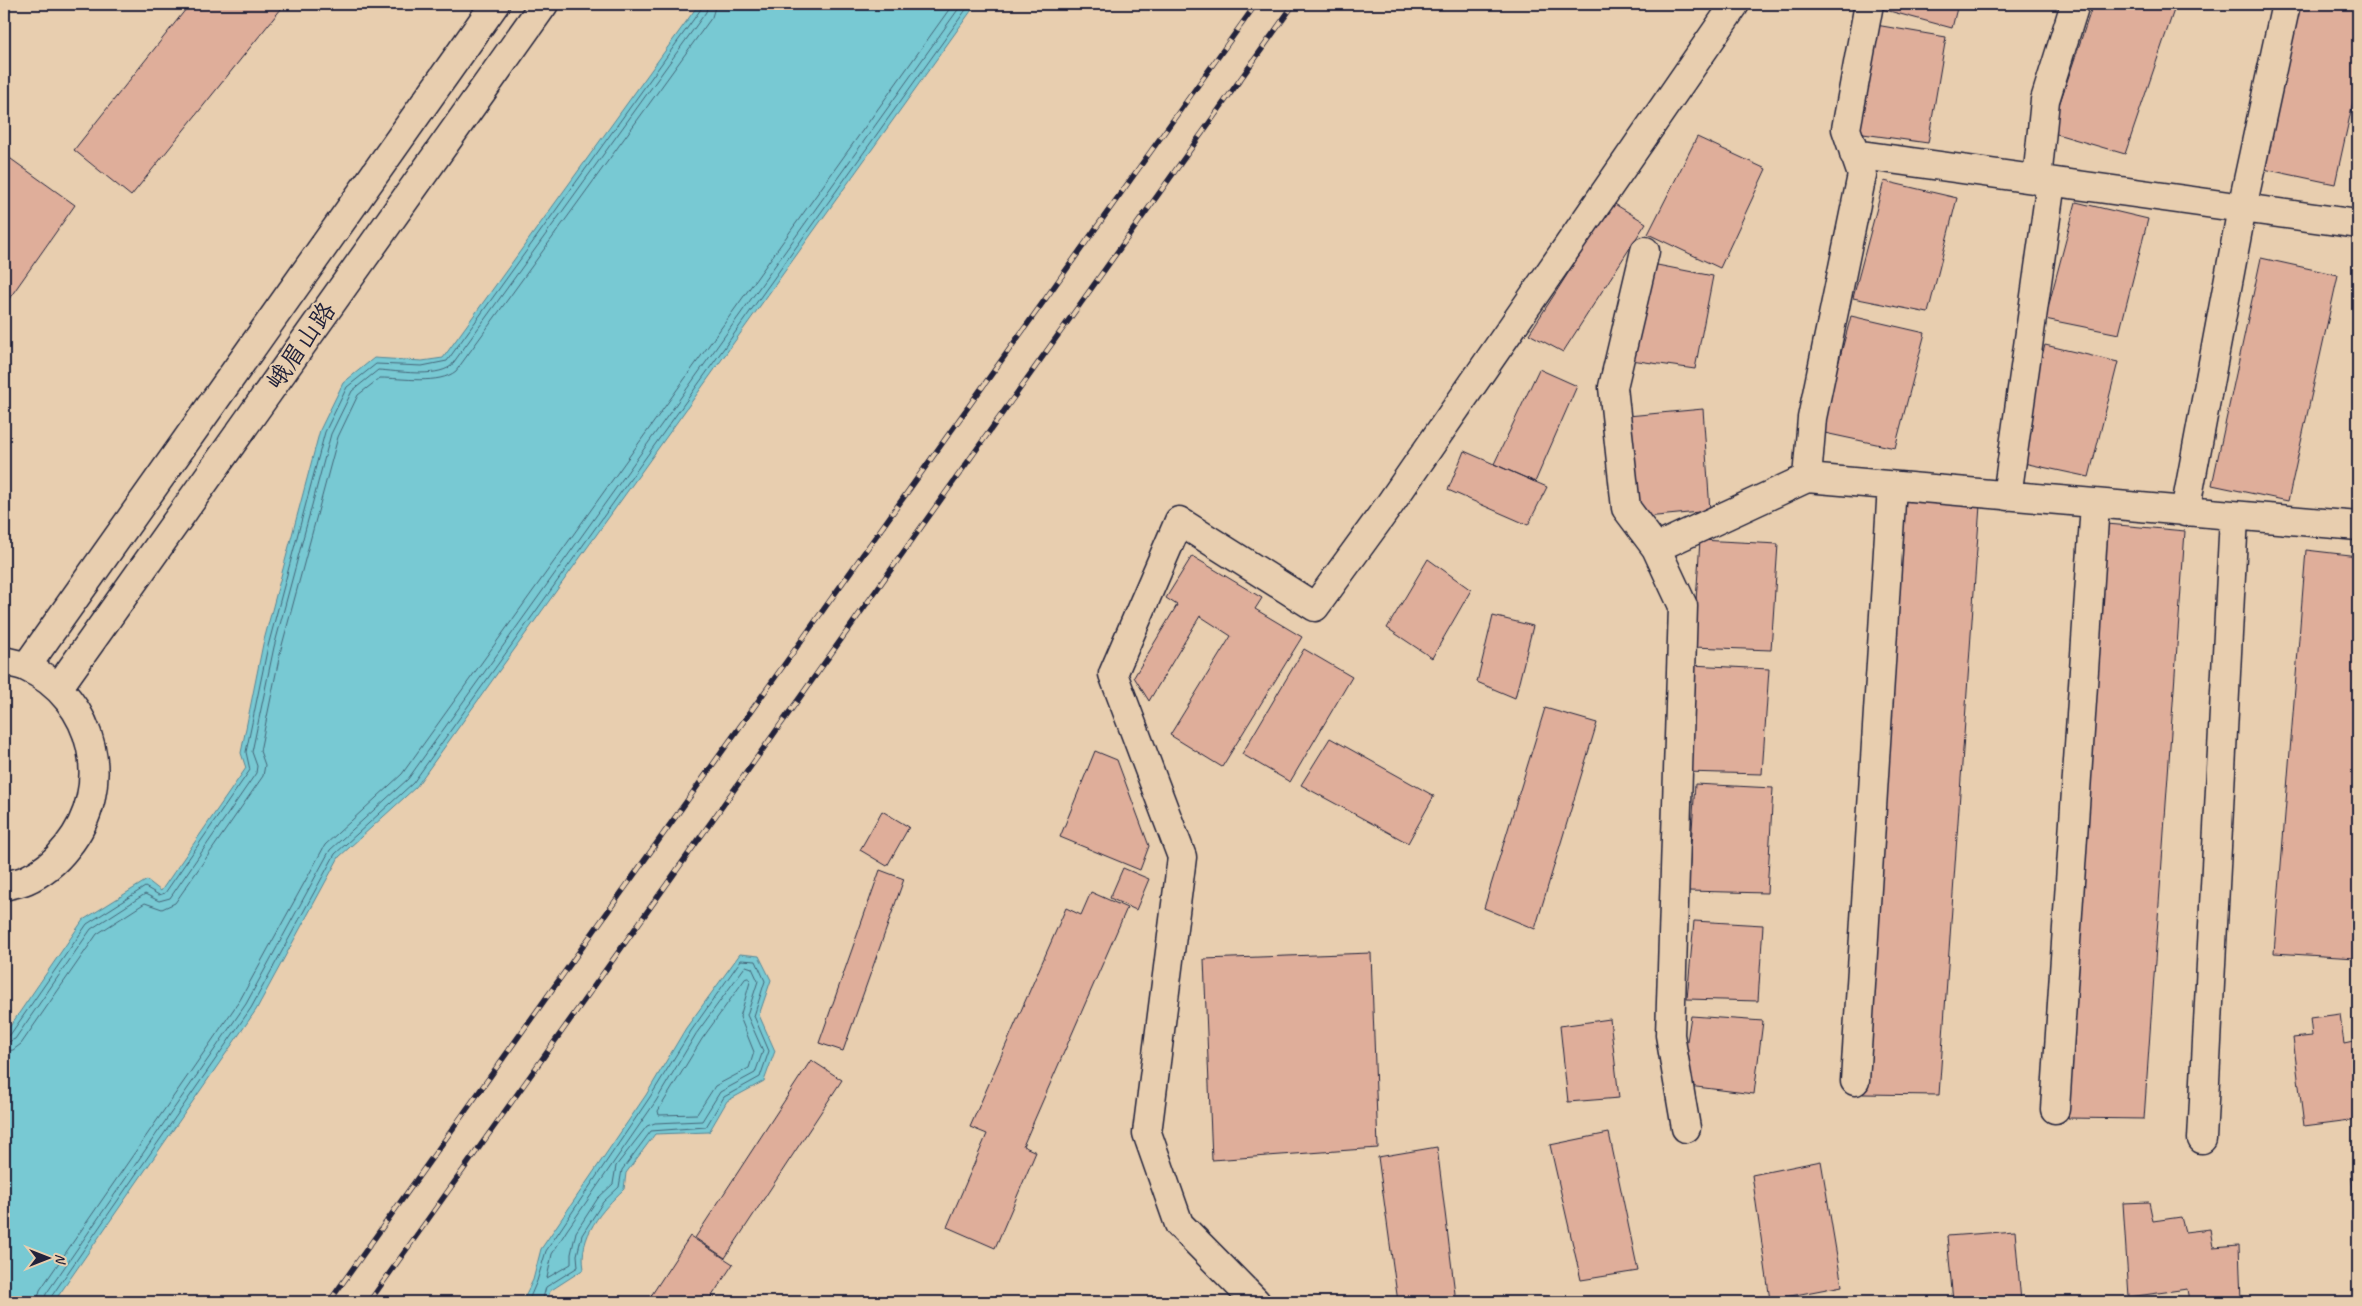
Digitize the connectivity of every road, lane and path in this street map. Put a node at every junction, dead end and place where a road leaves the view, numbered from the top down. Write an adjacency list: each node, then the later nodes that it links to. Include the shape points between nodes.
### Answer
1 (495, 4): 20 (street, 峨眉山路)
2 (544, 4): 21 (street, 峨眉山路)
3 (1735, 4): 27 (street, via 1390,504 1315,607 1178,521 1112,674 1182,857 1146,1133 1178,1224)
4 (1869, 4): 7 (street, via 1846,129)
5 (2075, 4): 8 (street, via 2045,100)
6 (2286, 4): 9 (street)
7 (1854, 154): 8 (street); 12 (street, via 1862,176 1812,418)
8 (2044, 181): 9 (street); 14 (street)
9 (2242, 208): 10 (street); 16 (street)
10 (2358, 224)
11 (1645, 251): 19 (street, via 1613,388 1626,508)
12 (1808, 478): 13 (street); 19 (street)
13 (1892, 486): 14 (street); 23 (street)
14 (2007, 496): 15 (street)
15 (2095, 504): 16 (street); 24 (street)
16 (2184, 512): 17 (street)
17 (2234, 516): 18 (street); 26 (street)
18 (2358, 526)
19 (1656, 548): 25 (street, via 1683,606 1670,1035)
20 (15, 664): 21 (street)
21 (58, 688): 22 (street, via 82,720 94,757 93,797 80,831 57,860 26,880)
22 (4, 886)
23 (1855, 1081)
24 (2054, 1109)
25 (1686, 1128)
26 (2202, 1138)
27 (1256, 1302)

